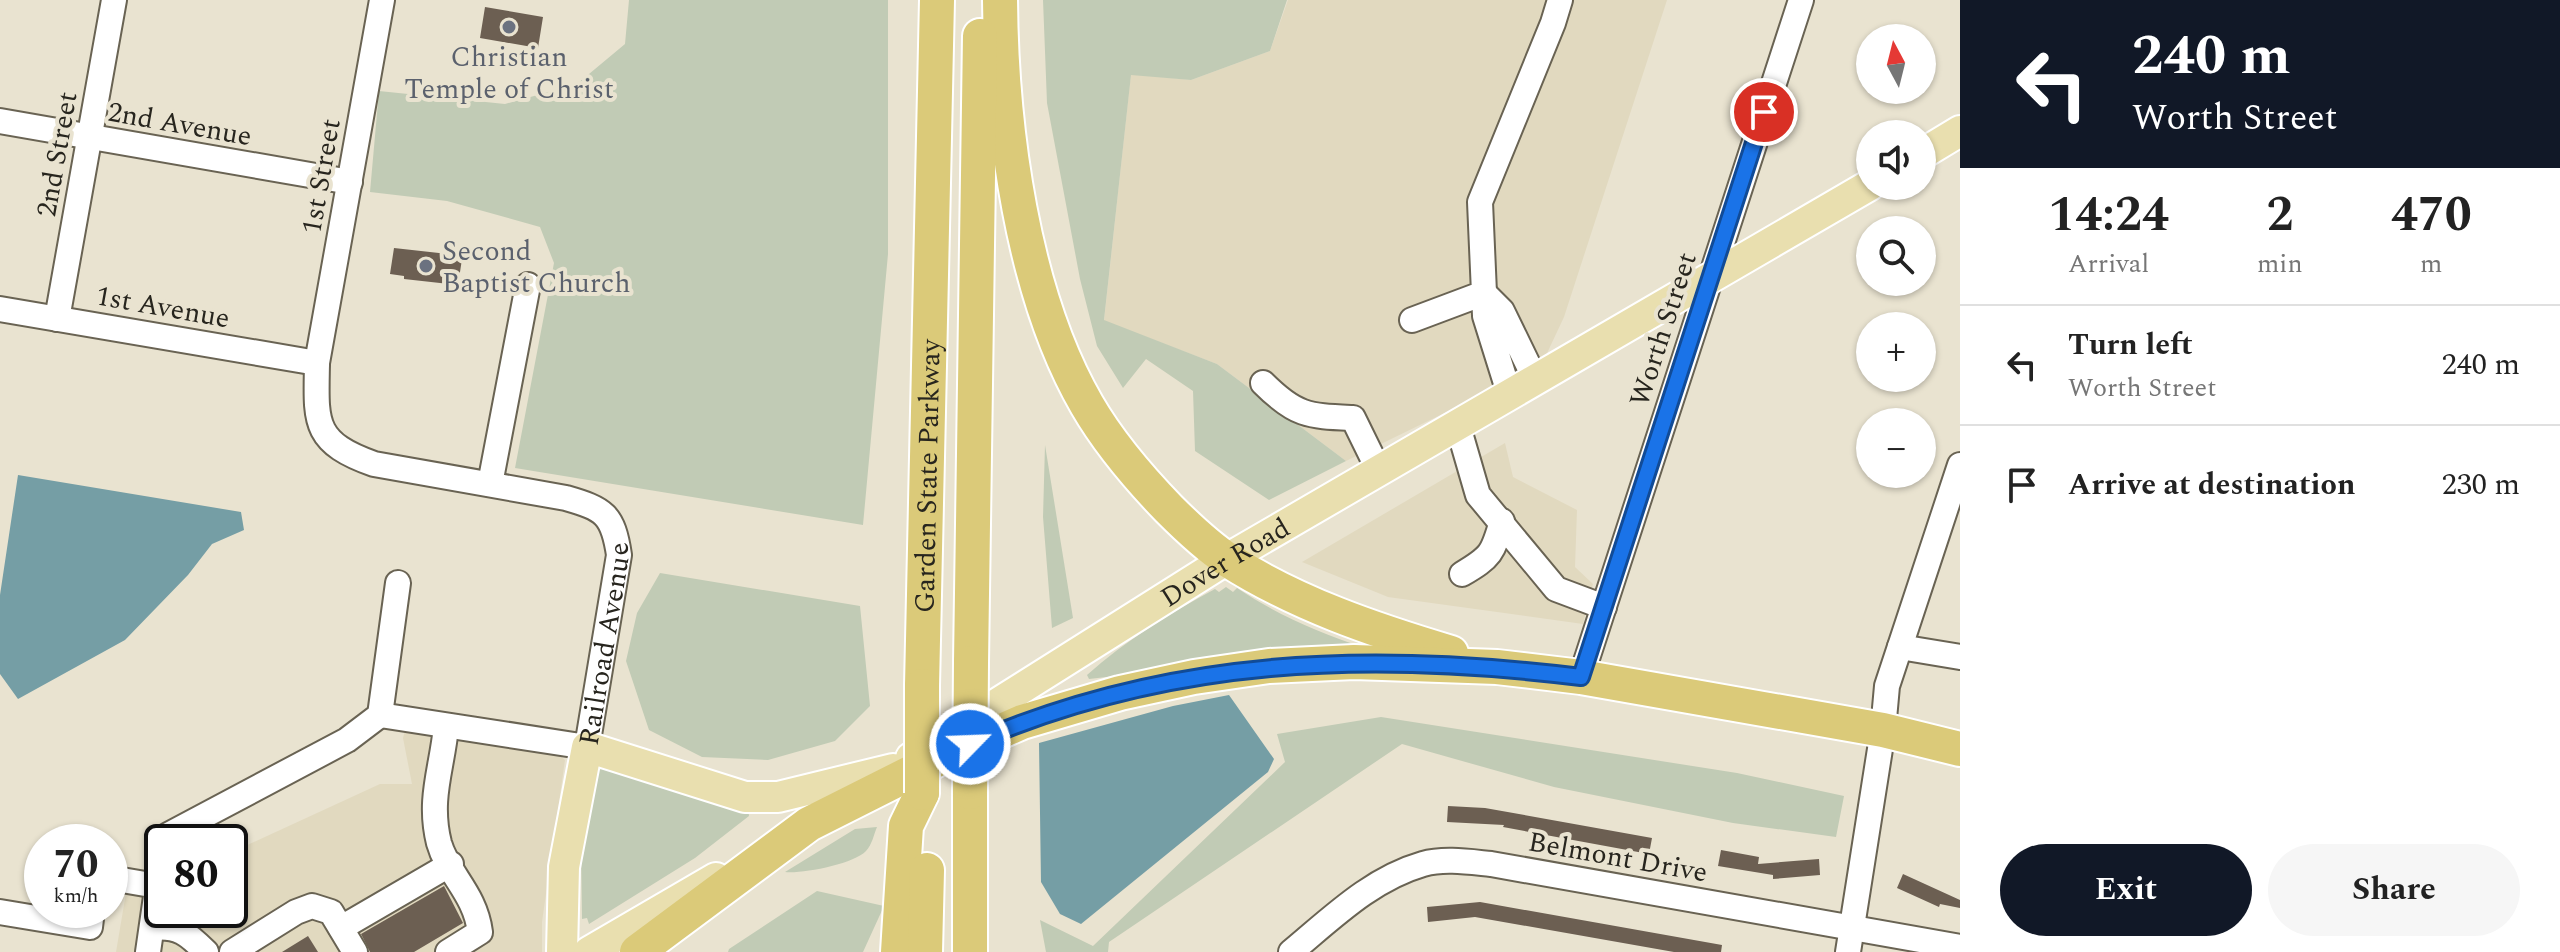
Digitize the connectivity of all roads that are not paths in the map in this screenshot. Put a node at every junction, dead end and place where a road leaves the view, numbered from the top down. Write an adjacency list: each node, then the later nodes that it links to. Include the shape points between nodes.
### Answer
1 (114, 0): 10 (street, 2nd Street)
2 (382, 0): 12 (street, 1st Street)
3 (937, 0): 42 (highway, Garden State Parkway, bridge)
4 (981, 0): 61 (highway, Garden State Parkway, bridge)
5 (1000, 0): 28 (highway, via 1018,194 1042,297 1060,347 1087,404 1124,459 1185,525)
6 (1560, 0): 16 (street, via 1480,202)
7 (1801, 0): 14 (street, Worth Street)
8 (0, 121): 10 (street, 2nd Avenue)
9 (1960, 131): 11 (main road)
10 (90, 138): 12 (street, 2nd Avenue); 18 (street, 2nd Street)
11 (1936, 146)
12 (350, 182): 20 (street, 1st Street)
13 (1856, 193): 14 (main road, Dover Road)
14 (1710, 280): 22 (main road, Dover Road); 31 (street, Worth Street)
15 (528, 285): 26 (street)
16 (1484, 293): 19 (street); 22 (street, via 1502,311)
17 (0, 309): 18 (street, 1st Avenue)
18 (57, 319): 20 (street, 1st Avenue)
19 (1412, 320)
20 (317, 363): 26 (street, Railroad Avenue, via 319,427 347,455)
21 (1263, 383): 25 (street, via 1285,405 1312,416 1353,418)
22 (1523, 389): 23 (main road, Dover Road)
23 (1458, 426): 25 (main road, Dover Road); 27 (street, via 1478,495)
24 (1960, 465): 32 (street)
25 (1379, 471): 28 (main road, Dover Road)
26 (490, 484): 39 (street, Railroad Avenue, via 592,506 608,516 615,530 616,583)
27 (1502, 521): 29 (street, via 1495,548); 31 (street, via 1556,589)
28 (1227, 559): 34 (highway, via 1367,628); 41 (main road, Dover Road)
29 (1462, 574)
30 (398, 583): 36 (street)
31 (1604, 607): 35 (street, Worth Street)
32 (1900, 647): 33 (street); 38 (street, via 1887,686)
33 (1960, 657)
34 (1497, 667): 35 (highway); 44 (highway, via 1354,662 1269,666 1120,693 1022,722)
35 (1581, 677): 38 (highway)
36 (380, 715): 37 (street); 43 (street, via 347,740)
37 (446, 727): 39 (street); 45 (street, via 433,800 440,845)
38 (1883, 730): 40 (highway); 48 (street)
39 (587, 747): 41 (main road, via 745,797 778,797); 56 (main road, Railroad Avenue, via 564,867)
40 (1960, 749)
41 (893, 769): 44 (main road, Dover Road)
42 (922, 793): 59 (highway, via 906,826); 60 (highway, Garden State Parkway)
43 (189, 824)
44 (809, 824): 57 (main road, Dover Road); 58 (highway)
45 (451, 864): 49 (street); 55 (street, via 477,912 480,932)
46 (0, 912): 47 (street)
47 (24, 916)
48 (1851, 927): 51 (street, Belmont Drive); 62 (street, Belmont Drive, via 1461,861 1426,863 1375,883); 63 (street)
49 (341, 928): 53 (street, via 331,912 312,906); 54 (street)
50 (150, 940): 52 (street, via 166,926 183,930)
51 (1960, 947)
52 (206, 952)
53 (232, 952)
54 (355, 952)
55 (448, 952)
56 (562, 952)
57 (589, 952)
58 (637, 952)
59 (898, 952)
60 (925, 952)
61 (970, 952)
62 (1291, 952)
63 (1848, 952)

